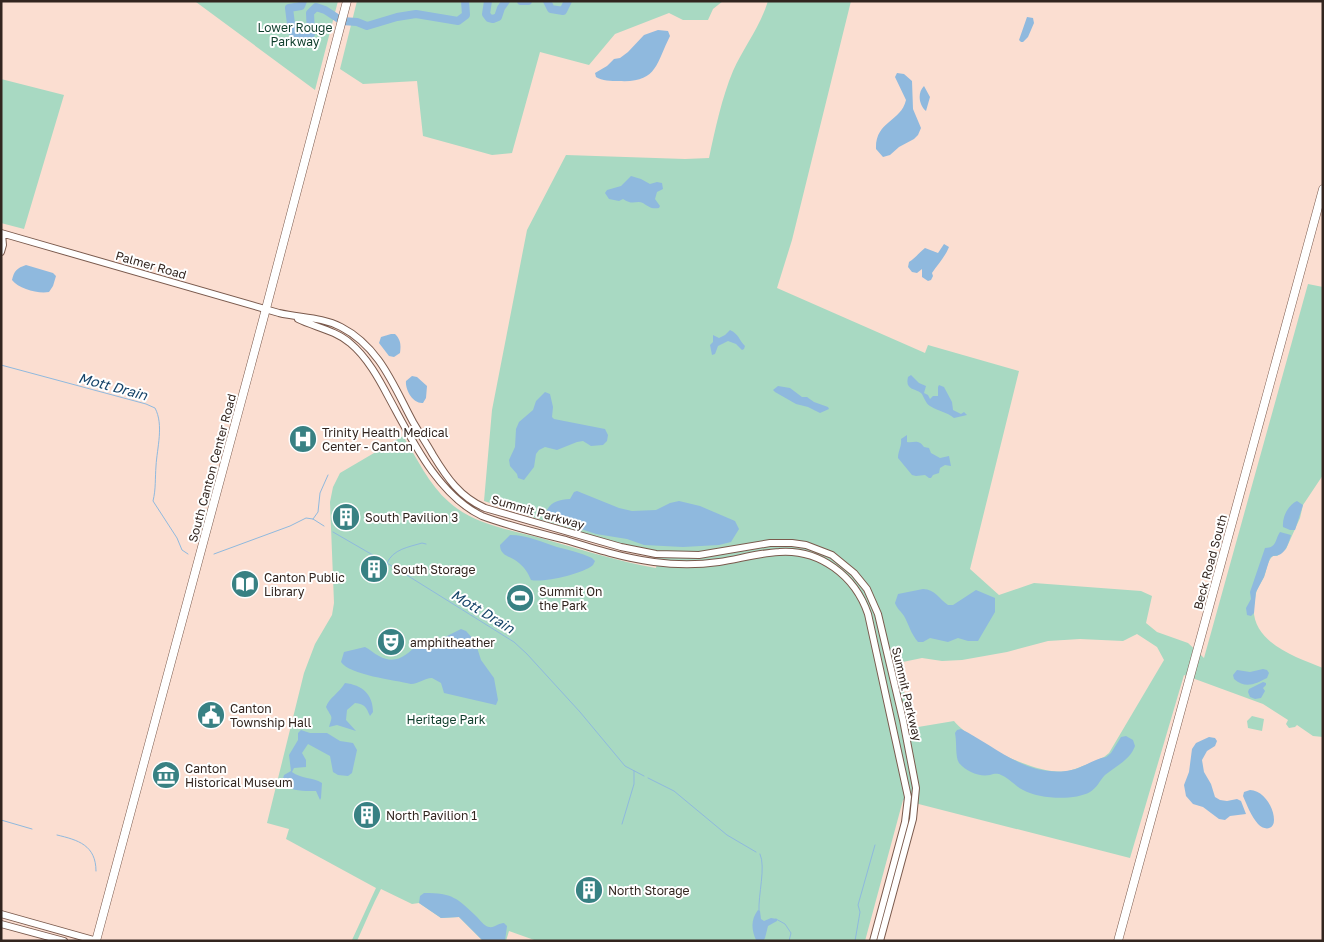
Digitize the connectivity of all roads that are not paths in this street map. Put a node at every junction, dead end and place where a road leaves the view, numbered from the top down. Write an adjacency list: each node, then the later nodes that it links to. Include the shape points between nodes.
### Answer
1 (347, 1): 5 (main road, South Canton Center Road)
2 (1323, 189): 15 (main road, Beck Road South)
3 (1, 234): 4 (street); 5 (street, Palmer Road)
4 (1, 252)
5 (266, 309): 6 (street, Palmer Road); 12 (main road, South Canton Center Road)
6 (295, 317): 13 (street, Summit Parkway, via 342,338 357,350 442,485 476,514 640,560 704,564 769,552 794,552 820,559 839,570 859,593 868,614 908,798 906,822); 14 (street, Summit Parkway, via 336,324 370,348 383,365 445,475 461,494 478,505 656,554 699,555 779,543 806,545 832,555 854,573 867,589 878,614 916,788 913,819)
7 (1, 914): 9 (street)
8 (1, 924): 10 (street)
9 (55, 929): 10 (street); 12 (street)
10 (53, 938): 11 (street)
11 (64, 941)
12 (96, 941)
13 (873, 941)
14 (880, 941)
15 (1118, 941)

